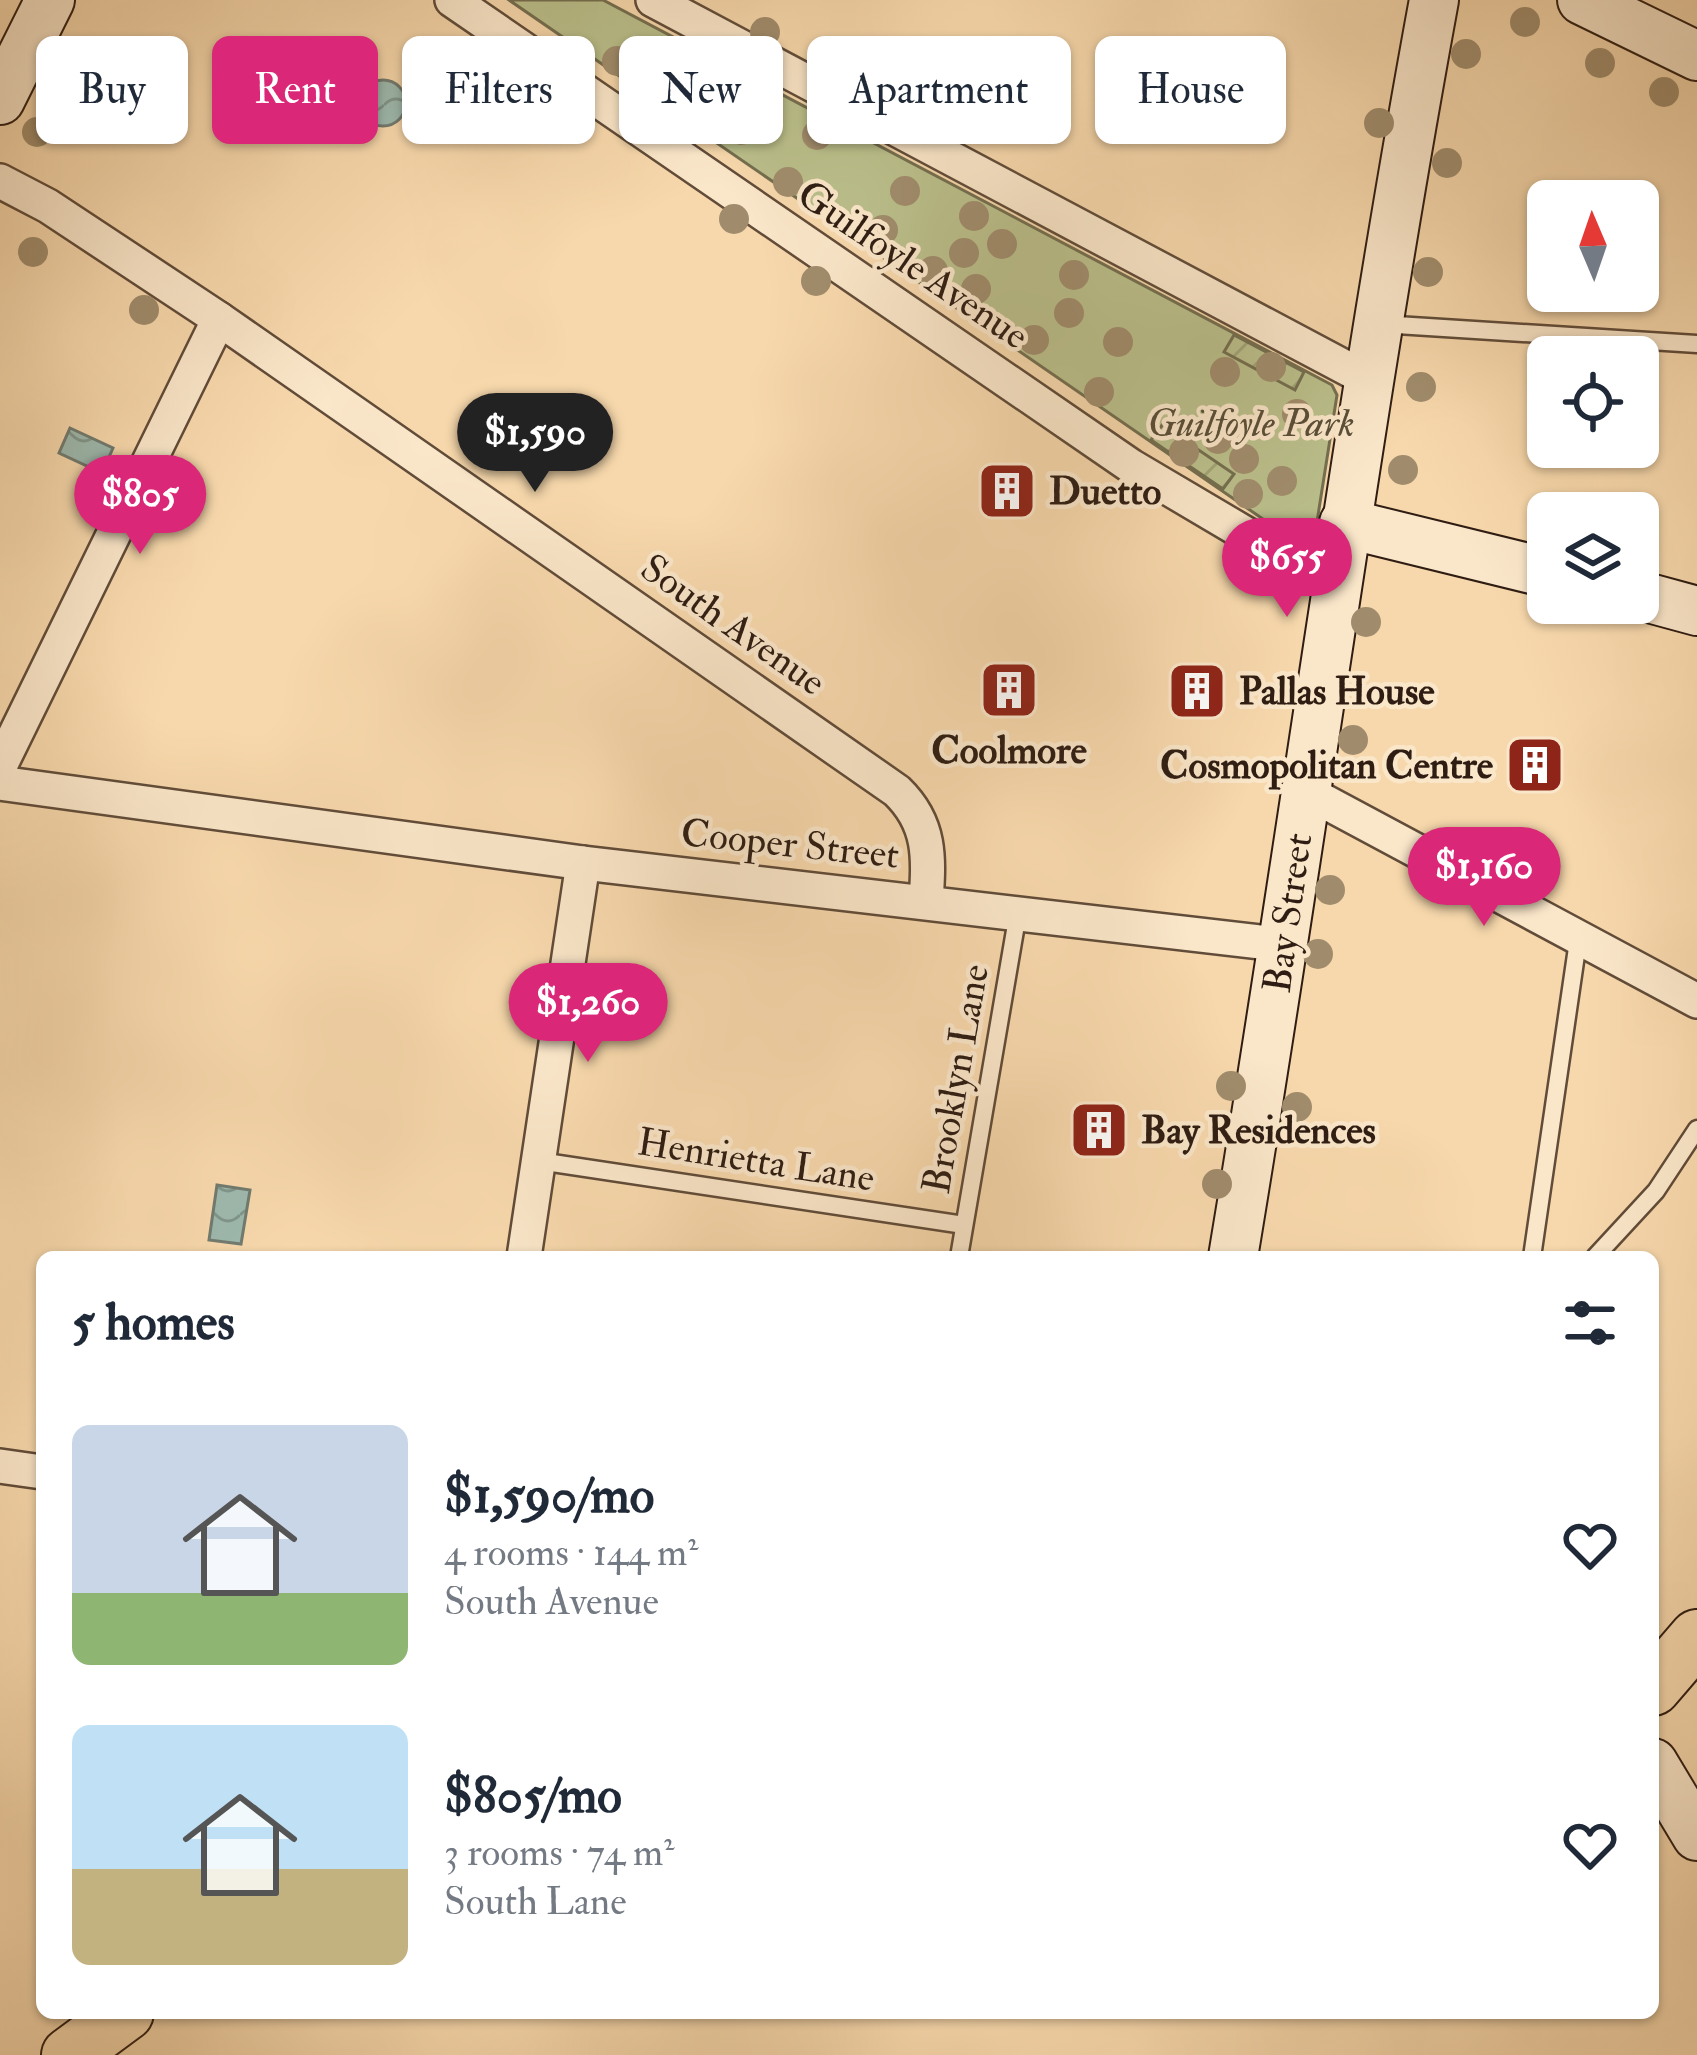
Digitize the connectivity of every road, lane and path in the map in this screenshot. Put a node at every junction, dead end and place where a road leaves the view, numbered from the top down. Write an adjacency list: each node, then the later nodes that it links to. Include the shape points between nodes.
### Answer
1 (50, 0): 7 (street)
2 (452, 0): 15 (street, Guilfoyle Avenue, via 1132,466)
3 (653, 0): 12 (street)
4 (1434, 0): 10 (street, Bay Street)
5 (1582, 0): 6 (street)
6 (1697, 56)
7 (0, 100)
8 (0, 181): 9 (street, South Avenue)
9 (219, 319): 18 (street); 22 (street, South Avenue, via 897,791 926,832)
10 (1374, 324): 11 (lane); 12 (street, Bay Street)
11 (1697, 344)
12 (1367, 379): 13 (street, Bay Street)
13 (1344, 523): 14 (street); 15 (street, Bay Street)
14 (1527, 569)
15 (1334, 586): 20 (street, Bay Street)
16 (1659, 601): 17 (street)
17 (1697, 611)
18 (0, 766)
19 (0, 783): 21 (street, Cooper Street)
20 (1305, 791): 24 (street); 25 (street, Bay Street)
21 (584, 863): 22 (street, Cooper Street); 28 (street)
22 (926, 902): 23 (street, Cooper Street)
23 (1018, 913): 25 (street, Cooper Street); 29 (lane, Brooklyn Lane)
24 (1578, 941): 26 (street); 33 (lane)
25 (1285, 945): 32 (street, Bay Street)
26 (1697, 1001)
27 (1697, 1129): 34 (lane, via 1656,1191)
28 (539, 1161): 29 (lane, Henrietta Lane); 30 (street)
29 (964, 1225): 31 (lane, Brooklyn Lane)
30 (525, 1251)
31 (960, 1251)
32 (1234, 1251)
33 (1533, 1251)
34 (1601, 1251)
35 (0, 1466): 36 (street)
36 (36, 1471)
37 (1697, 1637): 38 (main road)
38 (1659, 1681)
39 (1659, 1772): 40 (street)
40 (1697, 1836)
41 (118, 2019): 42 (main road)
42 (69, 2055)

